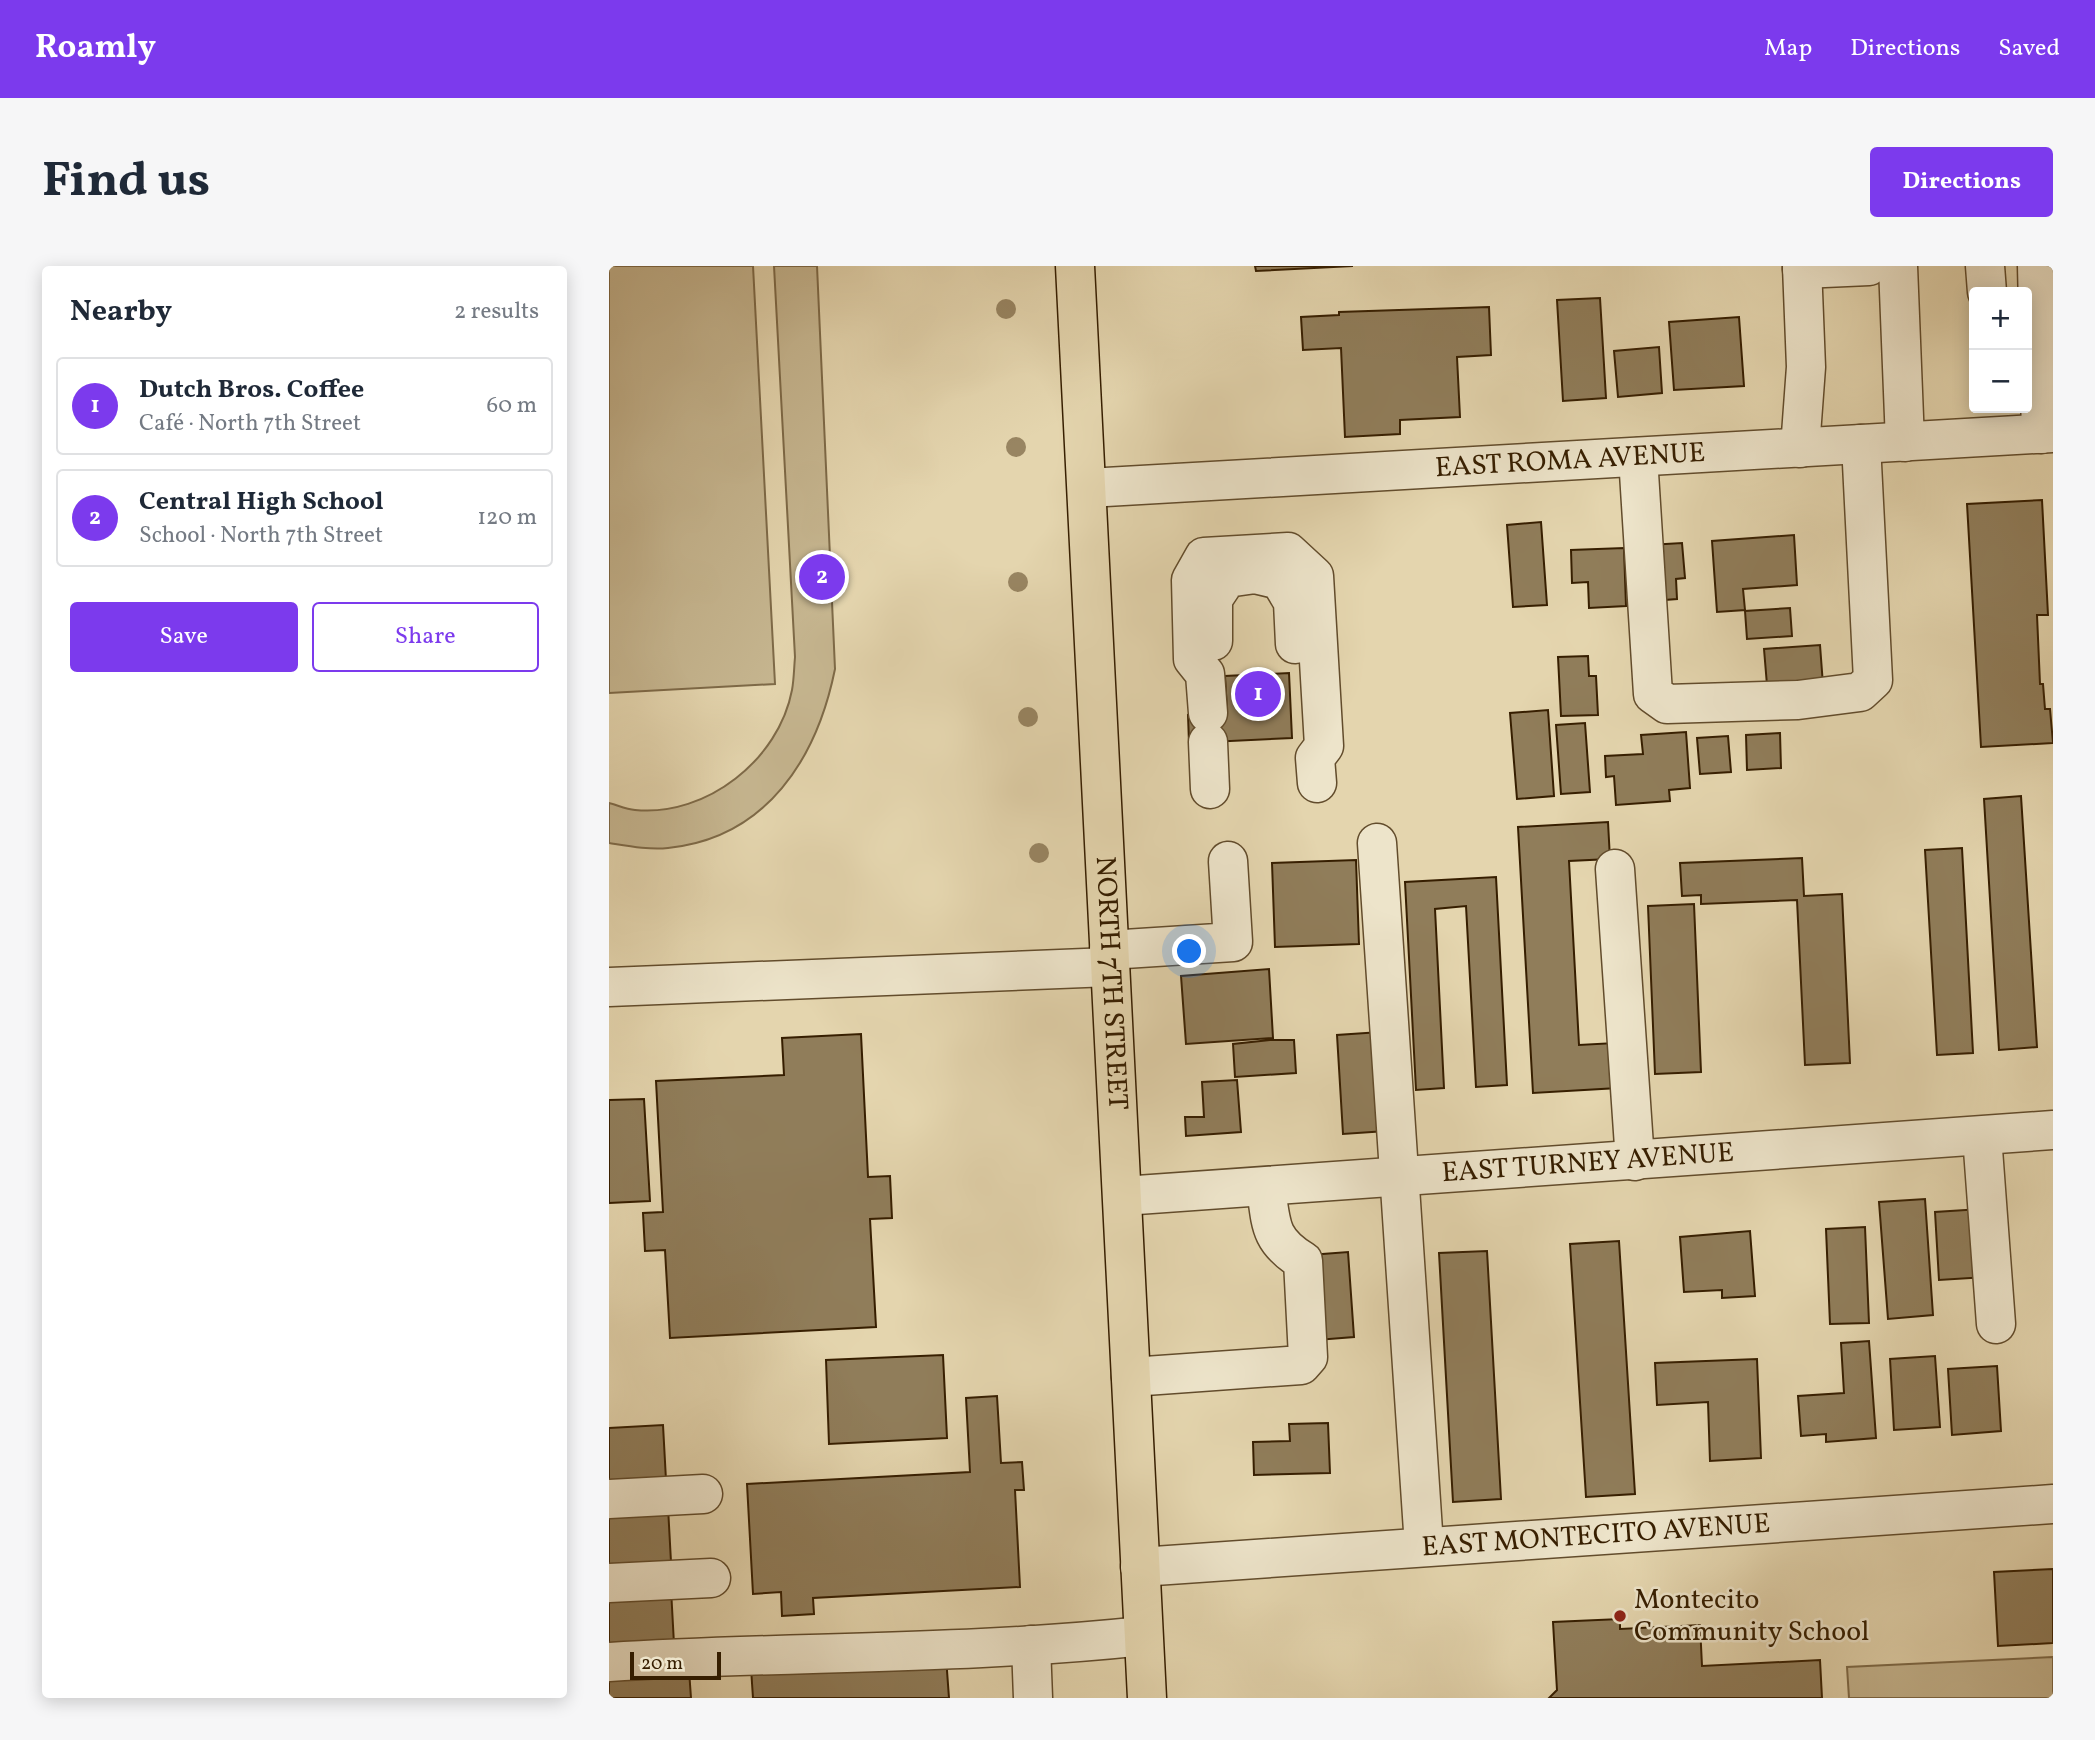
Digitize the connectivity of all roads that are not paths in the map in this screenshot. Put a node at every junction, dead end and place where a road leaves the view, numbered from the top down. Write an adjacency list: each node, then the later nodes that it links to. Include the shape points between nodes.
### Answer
1 (1075, 266): 14 (main road, NORTH 7TH STREET)
2 (1869, 266): 6 (street)
3 (1898, 266): 10 (street)
4 (1985, 266): 7 (street)
5 (2037, 266): 9 (street)
6 (1802, 268): 12 (street, via 1806,367)
7 (1987, 287)
8 (1995, 422): 9 (street, EAST ROMA AVENUE); 10 (street, EAST ROMA AVENUE)
9 (2047, 434)
10 (1905, 442): 11 (street, EAST ROMA AVENUE)
11 (1861, 444): 12 (street, EAST ROMA AVENUE); 13 (street, via 1873,680 1860,692 1798,700 1667,704 1653,694)
12 (1800, 448): 13 (street, EAST ROMA AVENUE)
13 (1638, 457): 14 (street, EAST ROMA AVENUE)
14 (1088, 488): 20 (main road, NORTH 7TH STREET)
15 (1316, 770): 16 (street, via 1324,746 1314,576 1288,552 1205,557 1191,580 1193,659 1205,674)
16 (1210, 789)
17 (1377, 843): 25 (street)
18 (1228, 861): 20 (street, via 1233,942)
19 (1615, 869): 24 (street)
20 (1110, 959): 21 (street); 27 (main road, NORTH 7TH STREET)
21 (609, 986)
22 (2053, 1130): 23 (street, EAST TURNEY AVENUE)
23 (1982, 1136): 24 (street, EAST TURNEY AVENUE); 28 (street)
24 (1635, 1161): 25 (street, EAST TURNEY AVENUE)
25 (1397, 1176): 26 (street, EAST TURNEY AVENUE); 33 (street)
26 (1266, 1187): 27 (street, EAST TURNEY AVENUE); 29 (street, via 1272,1233 1285,1250 1303,1261 1308,1357 1301,1365)
27 (1123, 1196): 29 (main road, NORTH 7TH STREET)
28 (1996, 1324)
29 (1131, 1377): 34 (main road, NORTH 7TH STREET)
30 (703, 1494): 31 (street)
31 (609, 1499)
32 (2053, 1504): 33 (street, EAST MONTECITO AVENUE)
33 (1424, 1546): 34 (street, EAST MONTECITO AVENUE)
34 (1140, 1567): 37 (main road, NORTH 7TH STREET)
35 (711, 1578): 36 (street)
36 (609, 1583)
37 (1143, 1636): 38 (street); 41 (main road, NORTH 7TH STREET)
38 (1031, 1645): 39 (street); 40 (street)
39 (609, 1662)
40 (1033, 1698)
41 (1147, 1698)

